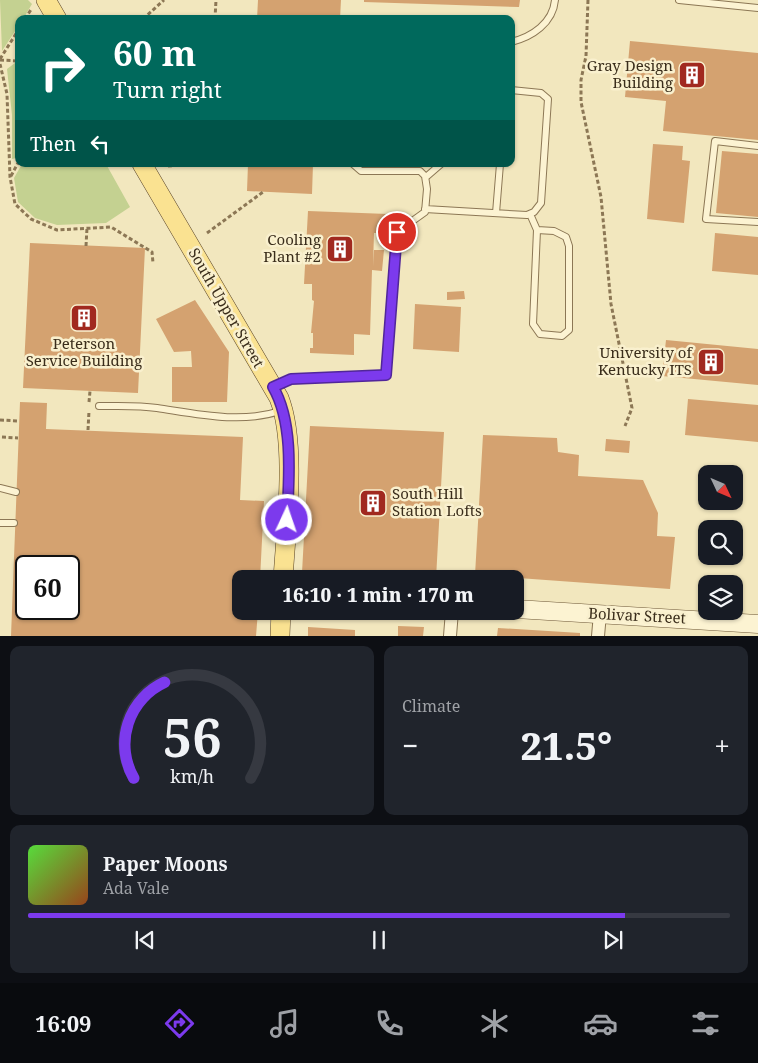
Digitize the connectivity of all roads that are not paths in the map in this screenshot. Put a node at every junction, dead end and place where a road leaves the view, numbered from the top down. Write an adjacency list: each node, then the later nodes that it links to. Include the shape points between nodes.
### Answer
1 (555, 0): 6 (lane, via 543,27)
2 (679, 0): 4 (lane)
3 (40, 3): 5 (main road)
4 (758, 8)
5 (53, 15)
6 (515, 41)
7 (515, 90): 16 (lane, via 541,92 548,99 541,203)
8 (758, 146): 17 (lane, via 715,141 706,219)
9 (144, 167): 19 (main road, South Upper Street)
10 (356, 167): 13 (lane, via 361,171 420,172)
11 (438, 167): 13 (lane)
12 (500, 167): 15 (lane)
13 (426, 177): 14 (lane)
14 (425, 209): 15 (lane); 19 (lane, via 397,232 386,375 291,379)
15 (496, 213): 16 (lane)
16 (530, 214): 18 (lane)
17 (758, 222)
18 (537, 230): 18 (lane, via 533,324 540,334 562,336 569,330 569,246 566,237 554,231)
19 (273, 387): 21 (main road, South Upper Street)
20 (99, 406): 21 (lane, via 156,408 232,417 264,416)
21 (284, 410): 26 (main road, South Upper Street, via 288,439 288,500)
22 (0, 488): 23 (lane)
23 (16, 492)
24 (0, 523): 25 (lane)
25 (14, 523)
26 (284, 570)
27 (524, 609): 28 (main road, Bolivar Street)
28 (600, 614): 32 (main road, Bolivar Street); 35 (street)
29 (281, 620): 33 (main road)
30 (451, 620): 34 (street)
31 (758, 624): 32 (main road, Bolivar Street)
32 (738, 629)
33 (280, 636)
34 (450, 636)
35 (598, 636)

